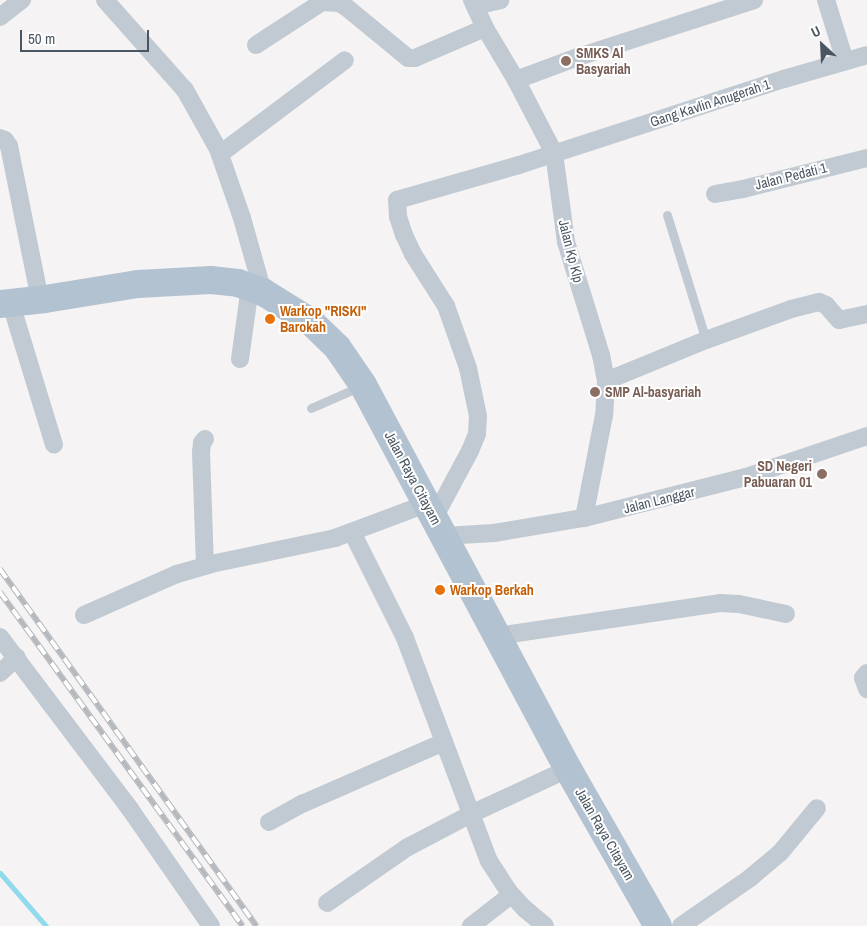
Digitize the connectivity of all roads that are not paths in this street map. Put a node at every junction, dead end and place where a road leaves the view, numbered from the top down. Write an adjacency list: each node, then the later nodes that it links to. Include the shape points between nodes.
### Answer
1 (22, 0): 7 (street)
2 (105, 0): 16 (street, via 185,90)
3 (500, 0): 6 (street)
4 (754, 0): 13 (street)
5 (826, 0): 12 (street)
6 (474, 3): 8 (street, Jalan Kp Klp)
7 (0, 17)
8 (485, 28): 9 (street, via 415,58 408,58 346,7 322,2); 13 (street, Jalan Kp Klp)
9 (256, 45)
10 (867, 55): 12 (street, Gang Kavlin Anugerah 1)
11 (345, 60): 16 (street)
12 (845, 62): 15 (street, Gang Kavlin Anugerah 1)
13 (516, 80): 15 (street, Jalan Kp Klp)
14 (0, 138): 21 (street, via 9,146)
15 (554, 153): 26 (street, Jalan Kp Klp, via 566,242 601,354); 33 (street, Gang Kavlin Anugerah 1, via 397,200 404,235 446,306 468,368 478,416 477,434 470,451)
16 (220, 154): 20 (street, via 242,218)
17 (867, 158): 18 (street, Jalan Pedati 1)
18 (715, 194)
19 (667, 215): 24 (lane)
20 (257, 290): 21 (main road, Jalan Raya Citayam, via 238,283 212,280 172,281); 25 (street); 27 (main road, Jalan Raya Citayam, via 311,322 337,348)
21 (40, 300): 22 (main road, Jalan Raya Citayam)
22 (6, 304): 31 (street)
23 (867, 314): 24 (street, via 838,320 826,305 819,302)
24 (706, 340): 26 (street)
25 (240, 359)
26 (606, 381): 32 (street, Jalan Kp Klp, via 604,415)
27 (363, 385): 28 (lane); 33 (main road, Jalan Raya Citayam)
28 (311, 408)
29 (867, 436): 32 (street, Jalan Langgar, via 746,478)
30 (205, 439): 35 (street, via 201,452)
31 (54, 445)
32 (584, 518): 33 (street, Jalan Langgar, via 494,533)
33 (435, 519): 34 (street, Jalan Langgar); 38 (main road, Jalan Raya Citayam)
34 (352, 532): 35 (street, Jalan Langgar); 44 (street, via 406,638)
35 (205, 566): 37 (street, Jalan Langgar, via 178,574)
36 (786, 614): 38 (street, via 720,603)
37 (84, 615)
38 (497, 636): 45 (main road, Jalan Raya Citayam)
39 (0, 637): 40 (street)
40 (17, 657): 41 (street); 51 (street, via 130,809)
41 (0, 673)
42 (867, 673): 43 (street, via 863,678)
43 (867, 689)
44 (444, 742): 47 (street); 48 (street, via 302,804)
45 (568, 769): 47 (street); 54 (main road, Jalan Raya Citayam)
46 (817, 808): 55 (street, via 780,853)
47 (470, 814): 49 (street, via 489,861); 50 (street, via 408,847)
48 (269, 822)
49 (509, 892): 52 (street, via 507,898); 53 (street)
50 (327, 903)
51 (211, 926)
52 (471, 926)
53 (545, 926)
54 (658, 926)
55 (681, 926)

